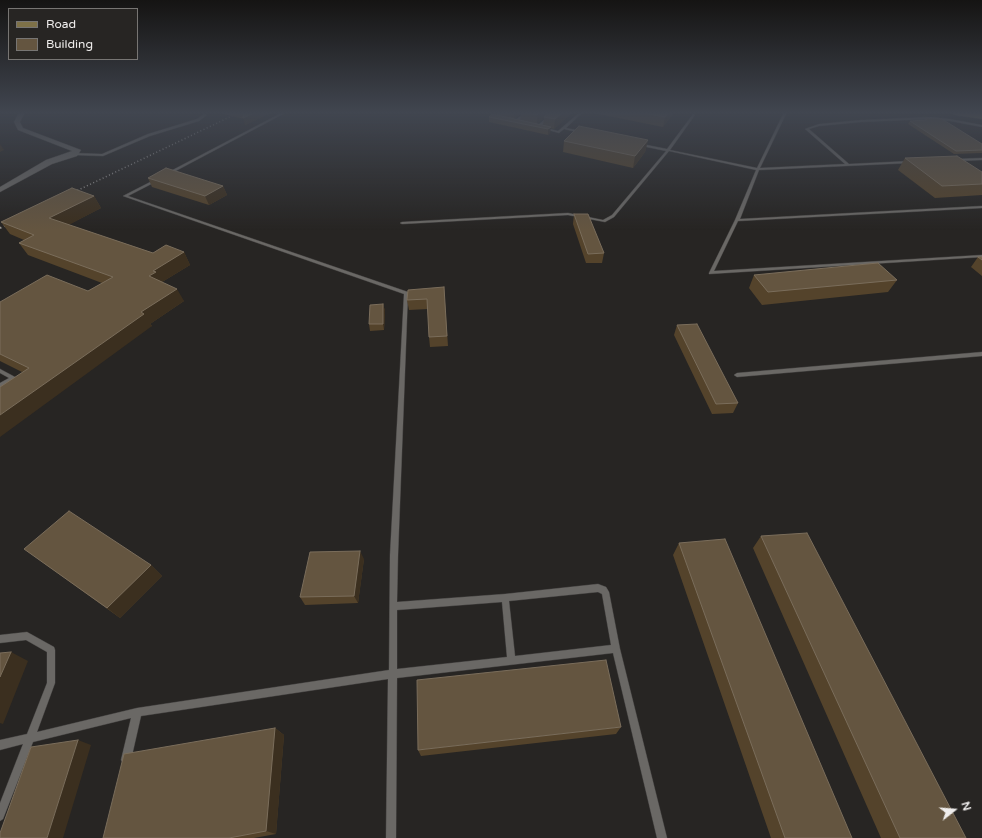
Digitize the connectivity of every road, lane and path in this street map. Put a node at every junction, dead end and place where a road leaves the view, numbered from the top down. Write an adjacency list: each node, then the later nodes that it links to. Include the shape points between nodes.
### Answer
1 (76, 151): 8 (street)
2 (111, 151): 8 (lane, via 102,155)
3 (211, 151): 24 (lane, via 125,196 406,293)
4 (667, 151): 17 (lane, via 613,216 604,221 568,214)
5 (673, 151): 13 (lane)
6 (767, 151): 13 (lane)
7 (832, 151): 12 (lane)
8 (74, 154): 14 (street, via 49,162)
9 (982, 159): 10 (lane)
10 (951, 160)
11 (911, 162): 12 (lane)
12 (848, 165): 13 (lane)
13 (758, 169): 16 (lane)
14 (0, 190)
15 (982, 207): 16 (lane)
16 (737, 220): 18 (lane, via 711,273)
17 (402, 223)
18 (982, 256)
19 (982, 354): 21 (lane)
20 (0, 371): 22 (lane, via 13,378)
21 (736, 375)
22 (0, 386)
23 (505, 598): 24 (lane); 26 (lane, via 598,588 603,590); 27 (lane)
24 (394, 606): 28 (lane)
25 (0, 639): 30 (lane, via 27,636 51,650 51,683)
26 (616, 649): 27 (lane); 35 (lane)
27 (511, 660): 28 (lane)
28 (392, 674): 29 (lane); 34 (lane)
29 (137, 712): 30 (lane); 32 (lane)
30 (29, 738): 31 (lane); 33 (lane)
31 (0, 745)
32 (124, 772)
33 (0, 816)
34 (391, 838)
35 (662, 838)

